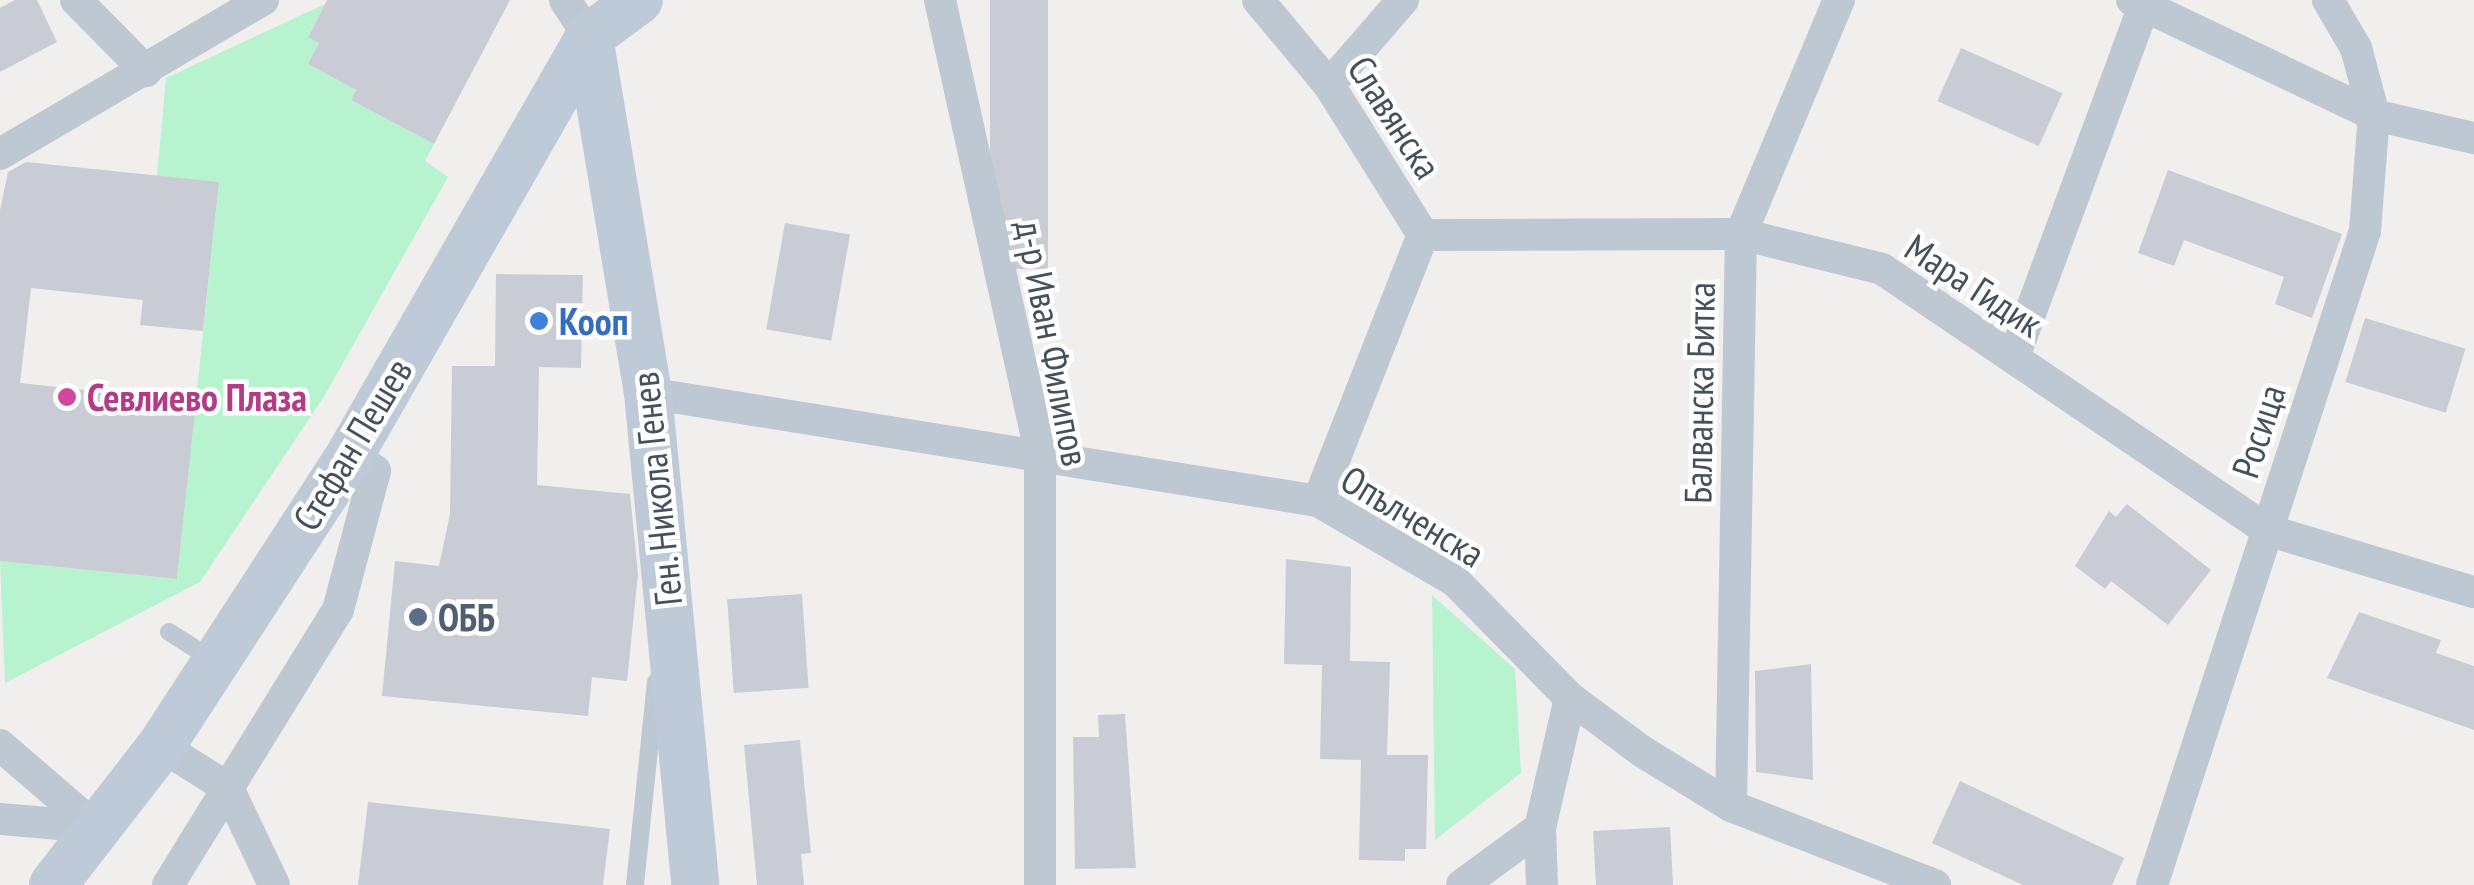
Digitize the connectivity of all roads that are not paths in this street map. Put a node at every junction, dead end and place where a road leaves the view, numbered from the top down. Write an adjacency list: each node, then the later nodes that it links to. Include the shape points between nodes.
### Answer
1 (76, 0): 11 (street)
2 (263, 0): 11 (street)
3 (640, 0): 10 (street, Стефан Пешев)
4 (940, 0): 21 (street, д-р Иван Филипов)
5 (1258, 0): 12 (street, Славянска)
6 (1403, 0): 12 (street)
7 (1838, 0): 16 (street, Балванска Битка)
8 (2328, 0): 13 (street, Росица, via 2356,48)
9 (2138, 3): 13 (street); 18 (street)
10 (577, 18): 19 (street, Ген. Никола Генев); 20 (street, Стефан Пешев)
11 (146, 71): 15 (street)
12 (1329, 85): 17 (street, Славянска)
13 (2374, 114): 14 (street); 23 (street, Росица, via 2365,231)
14 (2474, 138)
15 (0, 154)
16 (1741, 234): 17 (street, Мара Гидик); 18 (street, Мара Гидик, via 1882,269); 32 (street, Балванска Битка)
17 (1423, 235): 22 (street)
18 (2014, 357): 23 (street, Мара Гидик)
19 (648, 393): 21 (street, Опълченска); 26 (street, Ген. Никола Генев)
20 (352, 452): 27 (street, Стефан Пешев); 31 (street, via 375,472 338,610)
21 (1040, 452): 22 (street, Опълченска); 41 (street, д-р Иван Филипов)
22 (1318, 501): 28 (street, Опълченска, via 1455,581)
23 (2268, 530): 24 (street, Мара Гидик); 45 (street, Росица)
24 (2474, 592)
25 (170, 632): 27 (lane)
26 (672, 646): 39 (lane, via 658,666); 40 (street, Ген. Никола Генев)
27 (216, 661): 30 (street, Стефан Пешев)
28 (1570, 698): 32 (street, Опълченска); 35 (street)
29 (0, 744): 34 (street)
30 (161, 746): 31 (street); 34 (street, Стефан Пешев)
31 (228, 788): 37 (street); 38 (street)
32 (1731, 806): 44 (street, Опълченска)
33 (0, 820): 34 (street)
34 (96, 826): 36 (street, Стефан Пешев)
35 (1540, 828): 42 (street); 43 (street)
36 (53, 885)
37 (168, 885)
38 (274, 885)
39 (636, 885)
40 (694, 885)
41 (1040, 885)
42 (1462, 885)
43 (1542, 885)
44 (1935, 885)
45 (2152, 885)

